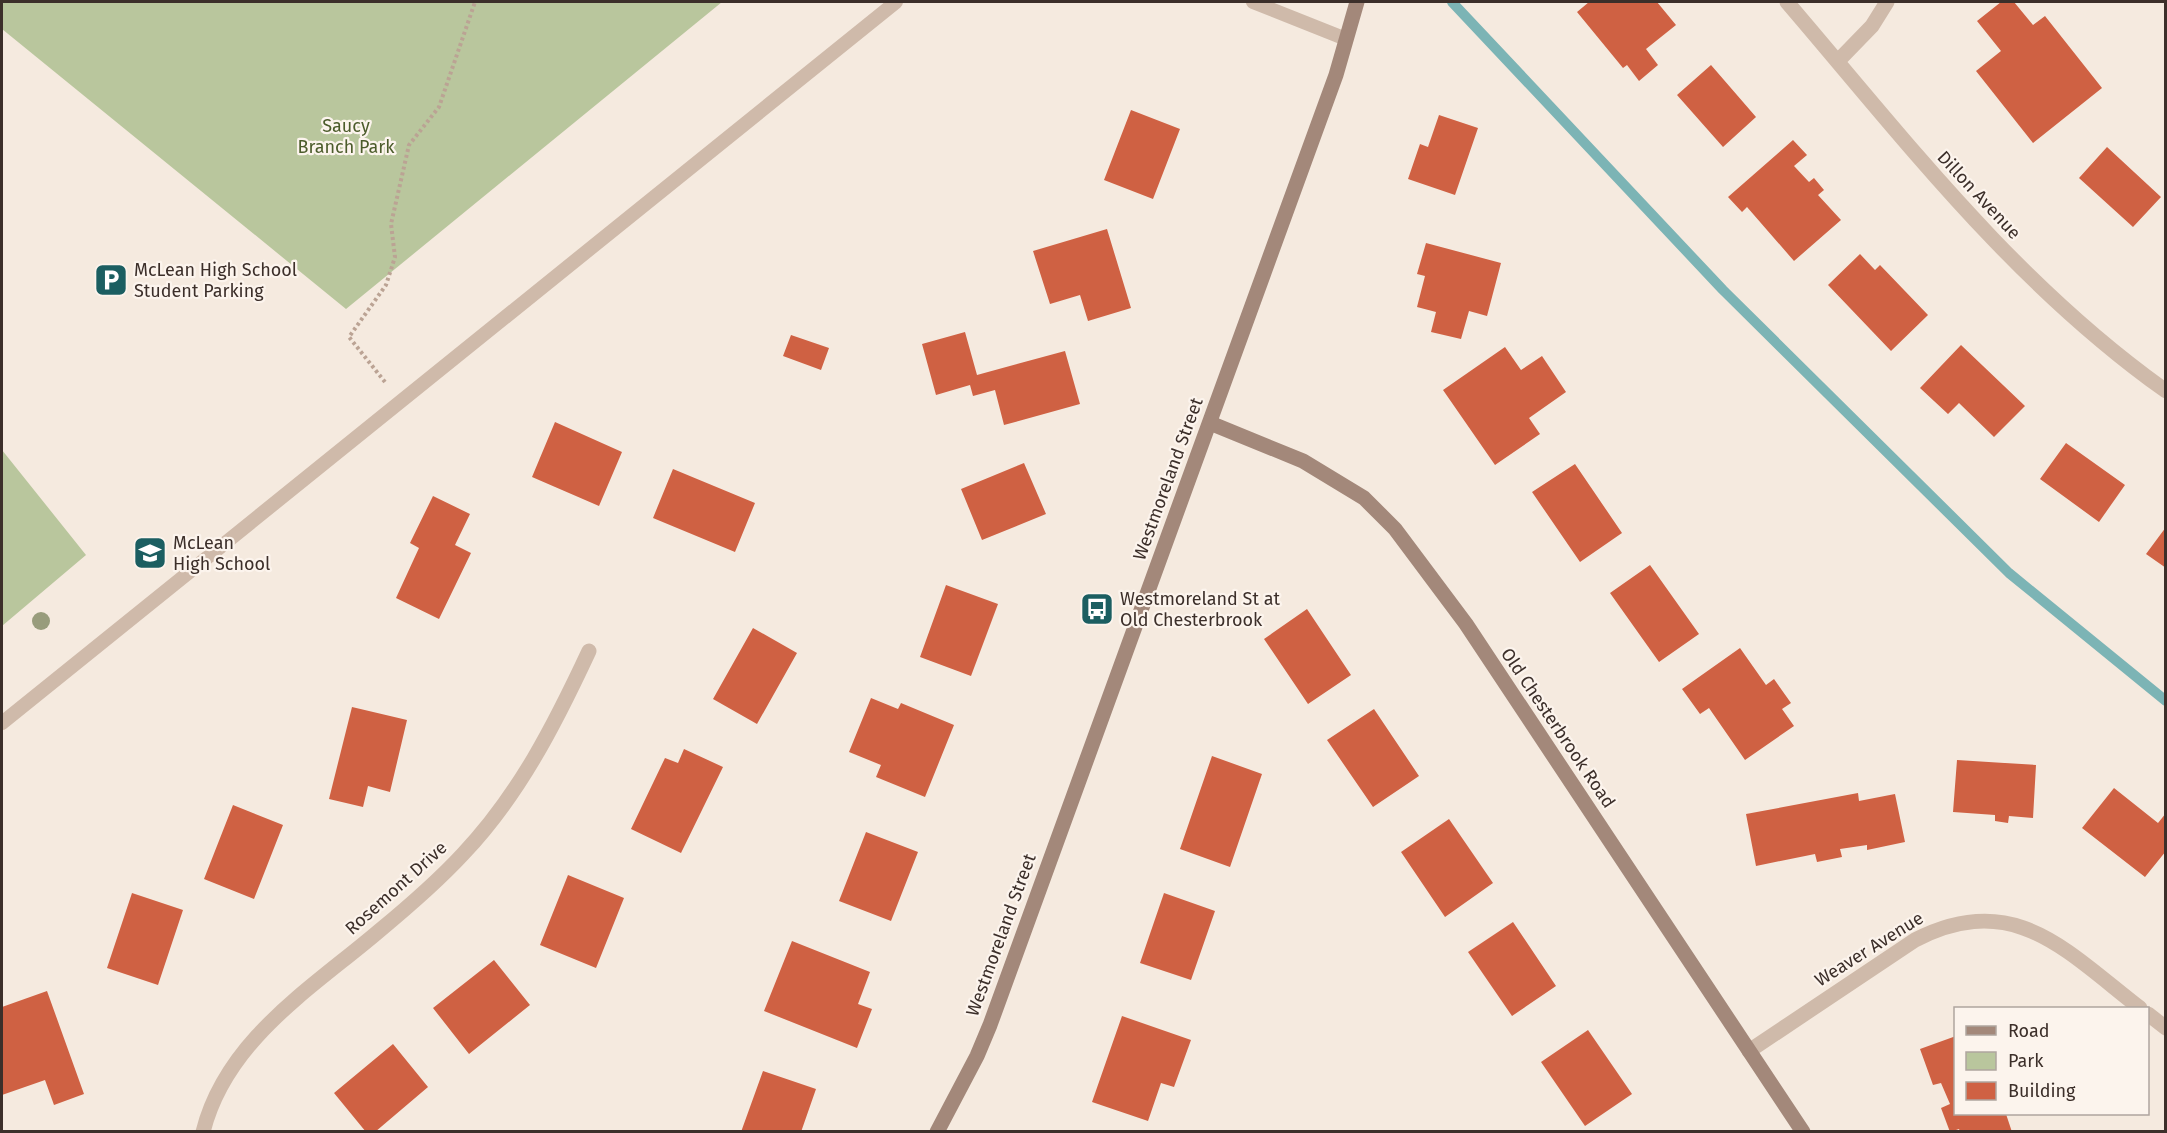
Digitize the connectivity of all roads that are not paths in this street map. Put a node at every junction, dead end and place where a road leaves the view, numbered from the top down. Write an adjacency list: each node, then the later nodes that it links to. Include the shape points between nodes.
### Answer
1 (896, 2): 11 (lane)
2 (1253, 2): 6 (lane)
3 (1357, 2): 6 (main road, Westmoreland Street)
4 (1787, 2): 7 (street, Dillon Avenue)
5 (1887, 2): 7 (street, via 1872,26)
6 (1346, 39): 9 (main road, Westmoreland Street)
7 (1838, 62): 8 (street, Dillon Avenue, via 1942,187 2019,267 2092,334)
8 (2166, 390)
9 (1210, 423): 15 (main road, Old Chesterbrook Road, via 1303,461 1364,498 1395,529 1466,624); 17 (main road, Westmoreland Street, via 990,1025)
10 (589, 651): 16 (street, Rosemont Drive, via 548,739 504,805 463,855 380,930 292,1000 259,1033 227,1076)
11 (2, 723)
12 (2139, 1007): 15 (street, Weaver Avenue, via 2058,945 2027,928 2000,921 1970,920 1938,928 1915,940)
13 (2149, 1015): 14 (street)
14 (2166, 1028)
15 (1749, 1051): 18 (main road, Old Chesterbrook Road)
16 (203, 1131)
17 (937, 1131)
18 (1803, 1131)

